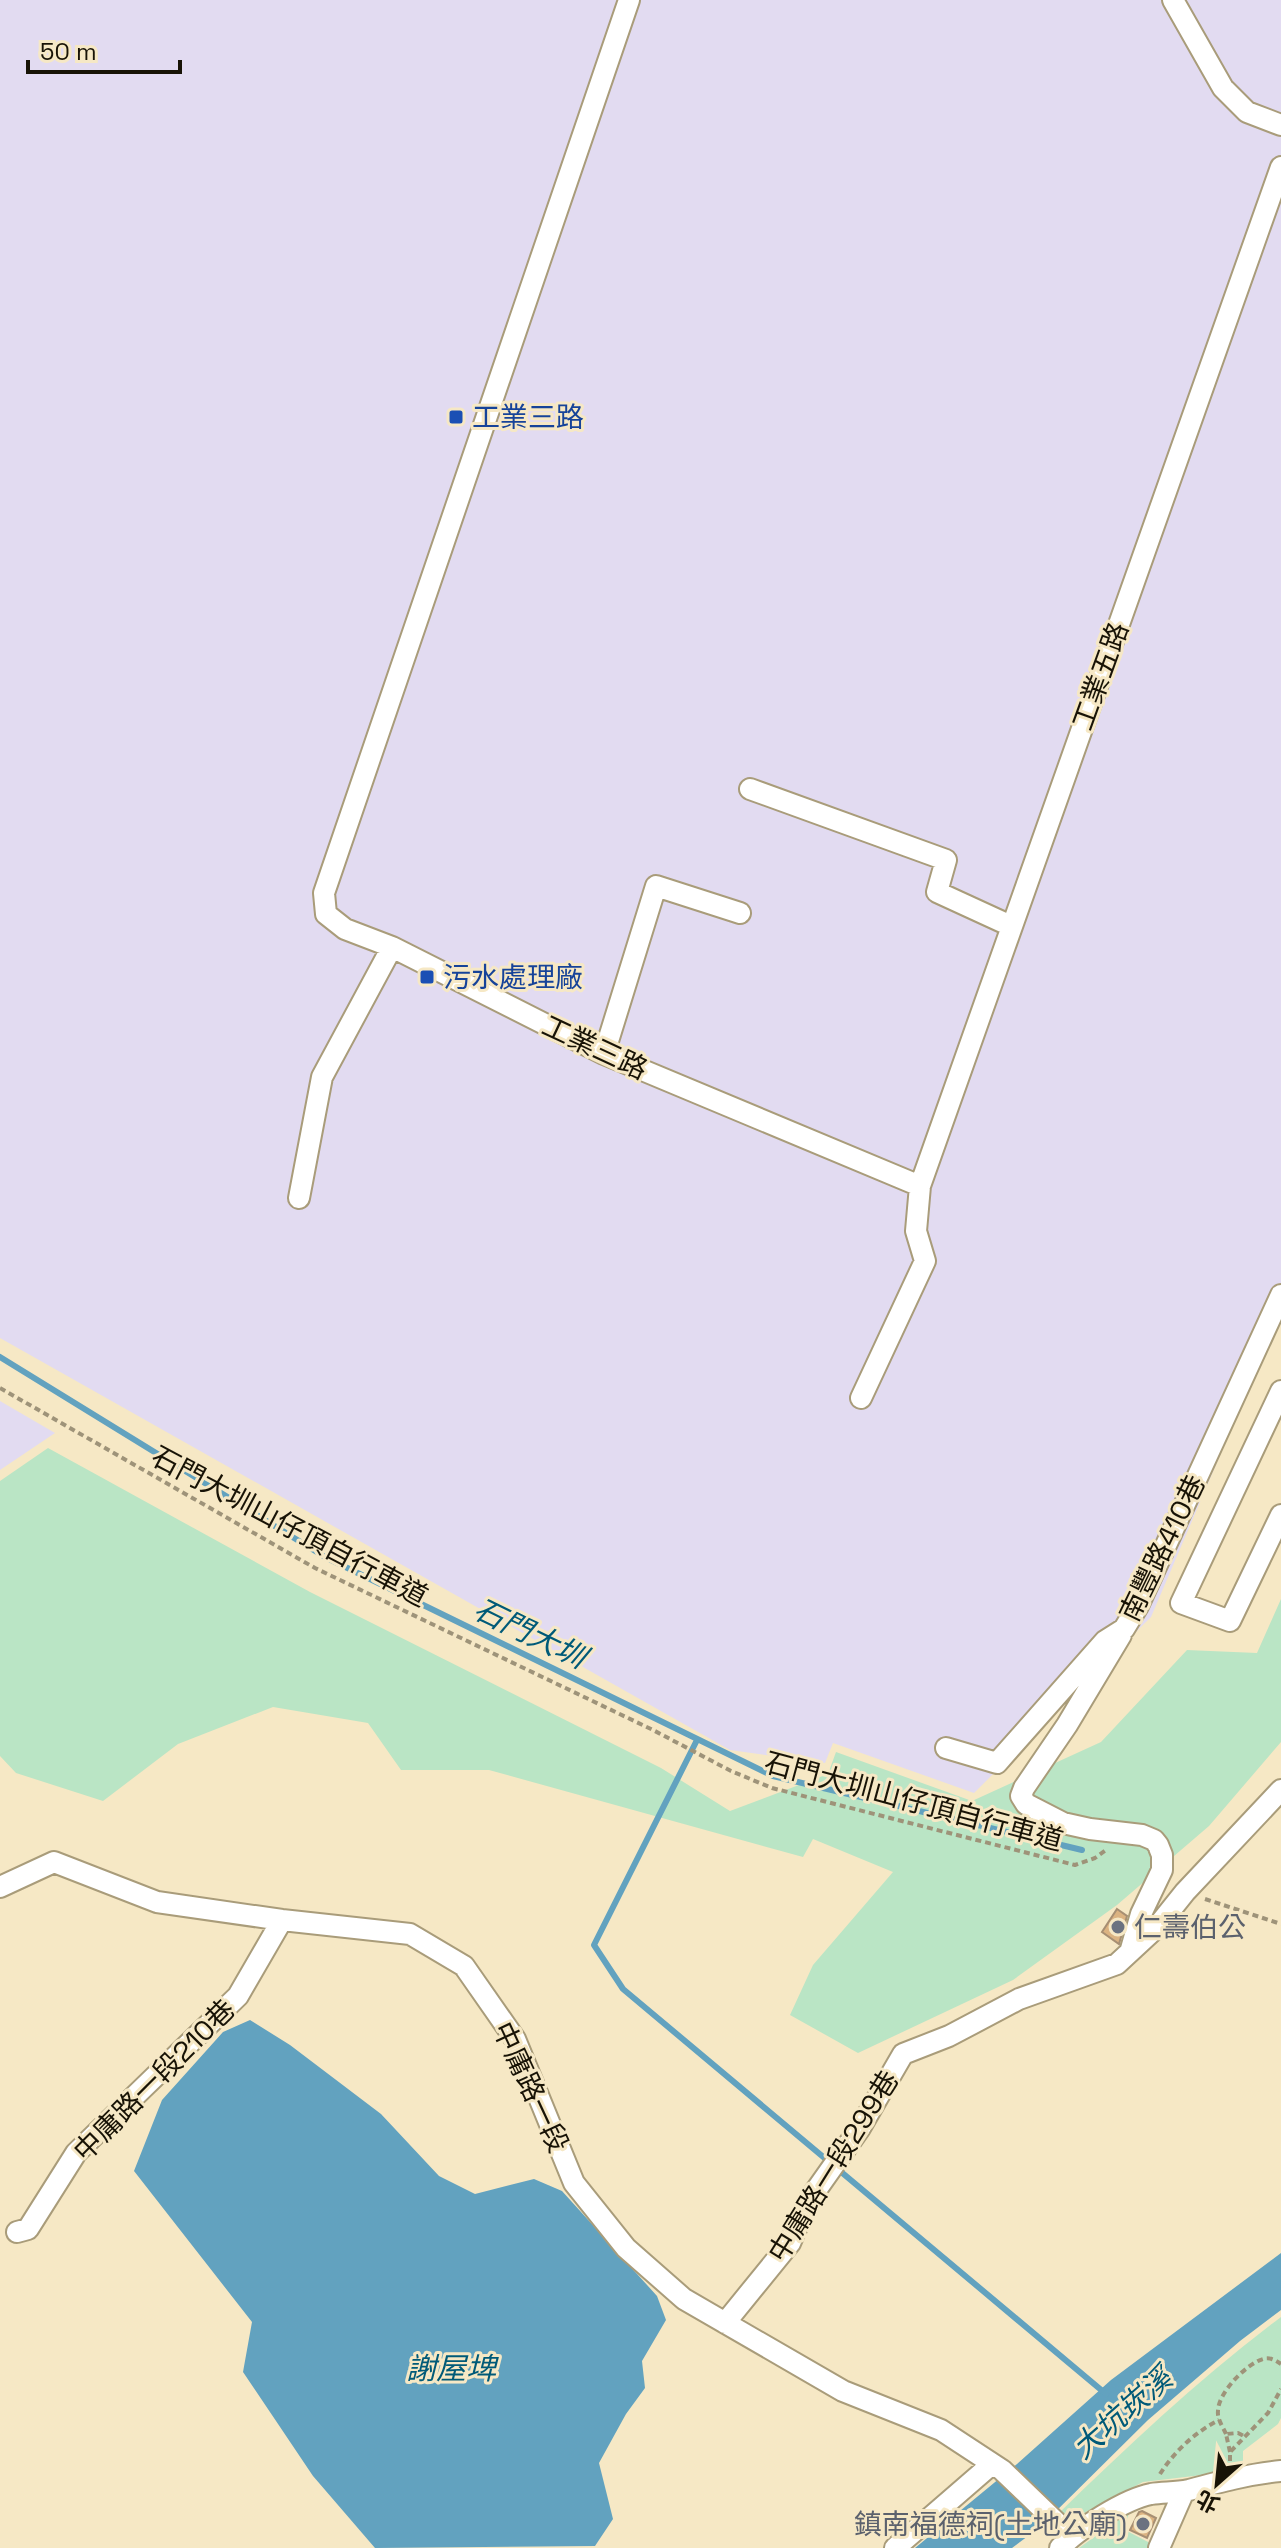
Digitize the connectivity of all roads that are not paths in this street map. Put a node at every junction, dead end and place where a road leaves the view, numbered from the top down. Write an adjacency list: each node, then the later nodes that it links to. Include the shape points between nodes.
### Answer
1 (629, 0): 8 (street, 工業三路, via 324,893 326,914 345,929)
2 (1173, 0): 3 (street, via 1223,88 1247,112)
3 (1281, 125)
4 (1281, 167): 7 (street, 工業五路)
5 (750, 789): 7 (street, via 946,860 937,892)
6 (740, 913): 9 (street, via 656,886)
7 (1011, 926): 10 (street, 工業五路)
8 (392, 947): 9 (street, 工業三路); 11 (street, via 322,1077)
9 (604, 1054): 10 (street, 工業三路)
10 (920, 1186): 14 (street, 工業五路, via 916,1231 925,1261)
11 (299, 1198)
12 (1281, 1295): 15 (street, 南豐路410巷)
13 (1281, 1391): 17 (street)
14 (861, 1398)
15 (1181, 1512): 17 (street); 18 (street, 南豐路410巷)
16 (1281, 1515): 17 (street, via 1230,1621 1181,1603)
17 (1215, 1528)
18 (1124, 1629): 19 (street, 南豐路410巷, via 1105,1641 997,1763); 23 (street, via 1021,1796 1026,1804 1063,1823 1154,1840 1162,1870)
19 (946, 1748)
20 (1281, 1790): 23 (street, 中庸路一段299巷)
21 (0, 1887): 22 (street, 中庸路一段, via 54,1862 157,1902)
22 (282, 1920): 24 (street, 中庸路一段210巷, via 238,1996 76,2153 28,2229); 25 (street, 中庸路一段, via 410,1934 464,1966 515,2039 574,2183 626,2248 684,2299)
23 (1130, 1953): 25 (street, 中庸路一段299巷, via 1117,1964 1019,1999 903,2054 807,2203 790,2243)
24 (17, 2232)
25 (725, 2323): 26 (street, 中庸路一段, via 843,2391 941,2430)
26 (997, 2467): 29 (street, 中庸路一段, via 1056,2522); 30 (street)
27 (1281, 2471): 28 (street)
28 (1184, 2491): 29 (street, via 1149,2494 1109,2512); 31 (street)
29 (1064, 2544)
30 (895, 2548)
31 (1159, 2548)

